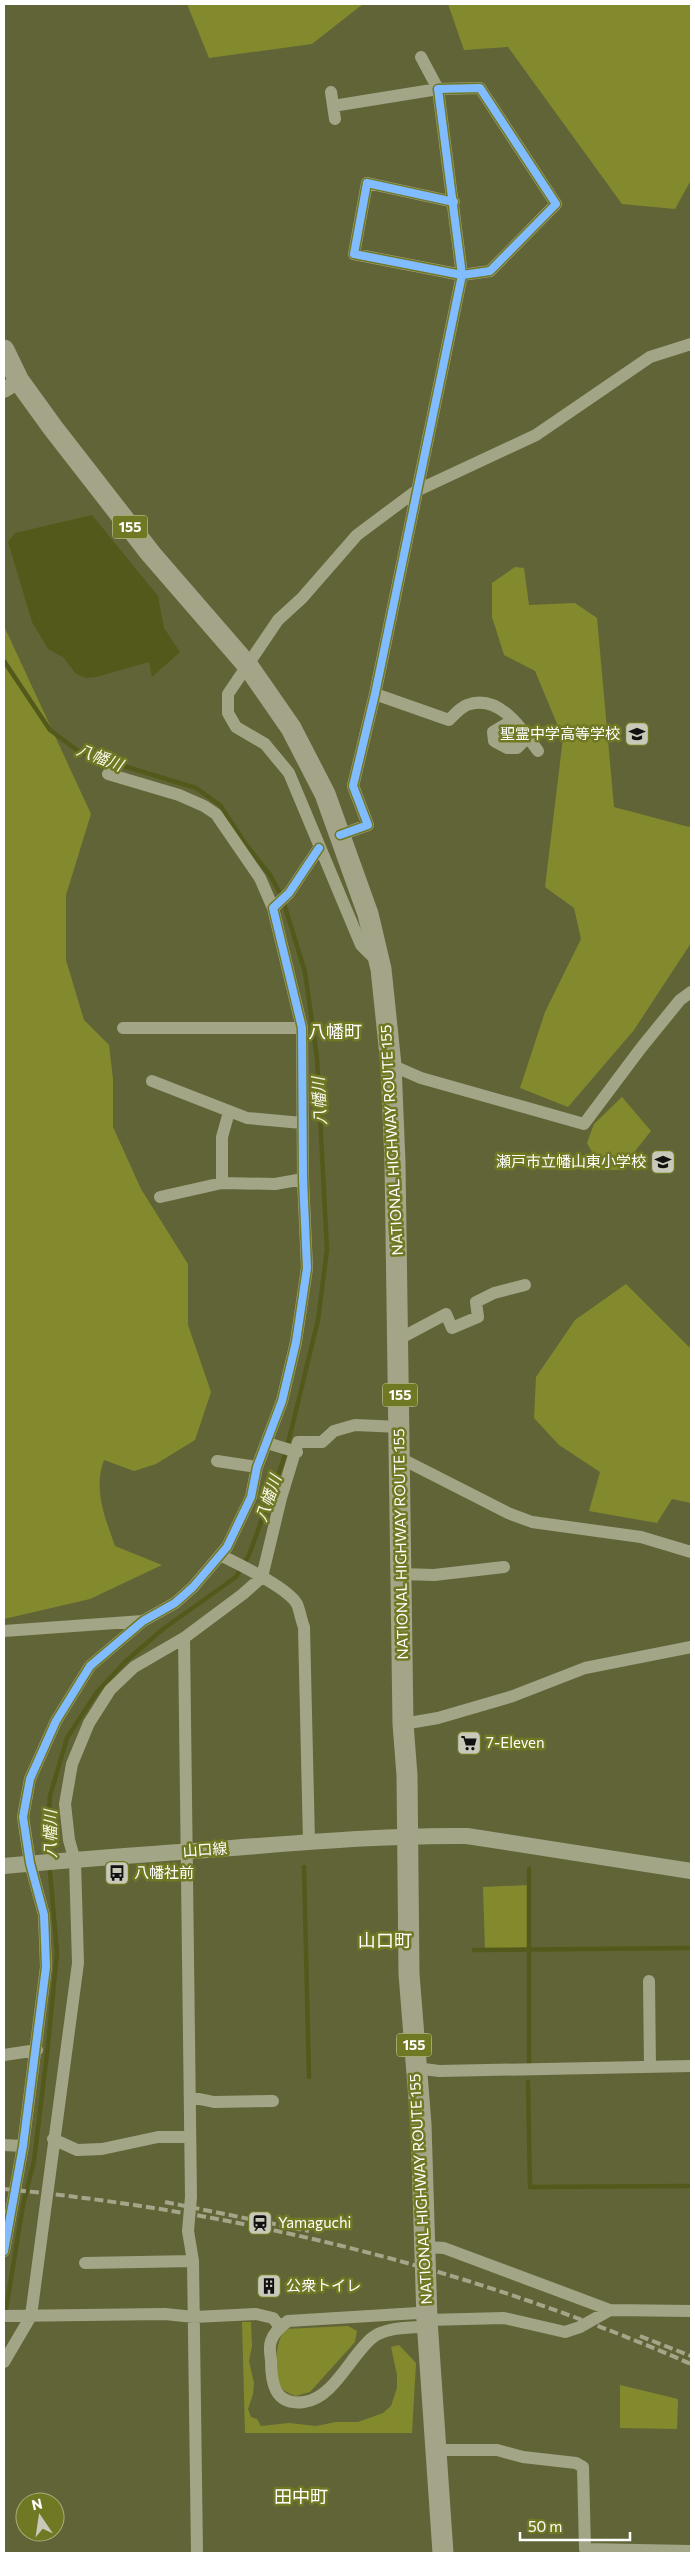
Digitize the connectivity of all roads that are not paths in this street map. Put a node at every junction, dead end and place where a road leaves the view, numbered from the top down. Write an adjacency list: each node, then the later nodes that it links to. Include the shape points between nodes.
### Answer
1 (421, 57): 2 (street)
2 (438, 89): 4 (street); 6 (street); 7 (street, via 480,88 556,204 490,271)
3 (331, 92): 4 (street)
4 (333, 106): 5 (street)
5 (335, 119)
6 (454, 202): 7 (street); 7 (street, via 367,182 354,254)
7 (462, 275): 11 (street)
8 (691, 344): 11 (street, via 650,357 536,434)
9 (4, 350): 10 (highway, NATIONAL HIGHWAY ROUTE 155 / 155)
10 (9, 385): 12 (highway, NATIONAL HIGHWAY ROUTE 155 / 155)
11 (416, 491): 12 (street, via 357,535 302,598 278,620); 13 (street)
12 (248, 666): 18 (highway, NATIONAL HIGHWAY ROUTE 155 / 155, via 291,728 325,794); 19 (street, via 228,694 228,713 236,727 265,744 289,773)
13 (375, 694): 14 (street, via 449,720 465,705 480,702 496,705); 18 (street, via 353,786 368,825)
14 (513, 720): 15 (street); 15 (street, via 493,732 494,741 507,748 517,748)
15 (528, 737): 16 (street)
16 (538, 751)
17 (108, 774): 20 (street, via 179,795 216,814)
18 (340, 835): 21 (highway, NATIONAL HIGHWAY ROUTE 155 / 155, via 368,914)
19 (319, 848): 20 (street, via 289,893); 21 (street, via 361,945 371,955)
20 (276, 906): 24 (street)
21 (378, 955): 25 (highway, NATIONAL HIGHWAY ROUTE 155 / 155)
22 (691, 992): 25 (street, via 680,1000 641,1048 584,1124 421,1078)
23 (123, 1028): 24 (street)
24 (302, 1028): 28 (street)
25 (391, 1065): 33 (highway, NATIONAL HIGHWAY ROUTE 155 / 155)
26 (152, 1081): 27 (street)
27 (229, 1112): 28 (street, via 247,1118); 30 (street, via 222,1137)
28 (302, 1123): 29 (street)
29 (303, 1179): 30 (street, via 275,1184); 35 (street, via 307,1268 296,1342)
30 (222, 1183): 31 (street)
31 (160, 1197)
32 (525, 1285): 33 (street, via 494,1293 476,1302 478,1317 452,1328 446,1314)
33 (399, 1339): 34 (highway, NATIONAL HIGHWAY ROUTE 155 / 155)
34 (400, 1427): 36 (street, via 355,1425 334,1431 322,1442 298,1442); 37 (highway, NATIONAL HIGHWAY ROUTE 155 / 155)
35 (270, 1444): 36 (street); 39 (street)
36 (295, 1451): 43 (street)
37 (400, 1458): 40 (street, via 532,1522 641,1537); 44 (highway, NATIONAL HIGHWAY ROUTE 155 / 155)
38 (217, 1460): 39 (street)
39 (257, 1467): 41 (street, via 251,1497 227,1547)
40 (691, 1552)
41 (220, 1554): 43 (street); 45 (street, via 175,1603)
42 (504, 1567): 44 (street, via 434,1575)
43 (256, 1574): 47 (street, via 243,1594); 51 (street, via 296,1603 304,1627)
44 (401, 1574): 49 (highway, NATIONAL HIGHWAY ROUTE 155 / 155)
45 (143, 1621): 46 (street); 54 (street, via 90,1666 56,1721 30,1779 23,1817)
46 (4, 1631)
47 (184, 1638): 52 (street); 53 (street, via 134,1666 110,1690 90,1723 72,1764 65,1804)
48 (691, 1648): 49 (street, via 585,1668 512,1696 438,1718)
49 (403, 1724): 50 (highway, NATIONAL HIGHWAY ROUTE 155 / 155)
50 (407, 1836): 51 (street, 山口線); 56 (street, 山口線, via 467,1836); 62 (highway, NATIONAL HIGHWAY ROUTE 155 / 155)
51 (308, 1842): 52 (street, 山口線)
52 (186, 1851): 53 (street, 山口線); 63 (street)
53 (69, 1861): 54 (street, 山口線); 66 (street, via 78,1964)
54 (33, 1863): 55 (street, 山口線); 58 (street, via 44,1915 46,1968)
55 (4, 1866)
56 (691, 1871)
57 (649, 1981): 61 (street)
58 (37, 2050): 59 (street); 68 (street)
59 (4, 2055)
60 (691, 2066): 61 (street)
61 (650, 2067): 62 (street, via 439,2071)
62 (416, 2068): 69 (highway, NATIONAL HIGHWAY ROUTE 155 / 155)
63 (190, 2097): 64 (street, via 214,2102); 65 (street)
64 (273, 2101)
65 (190, 2137): 66 (street, via 158,2137 102,2149 77,2150); 71 (street, via 188,2231)
66 (53, 2139): 76 (street)
67 (4, 2145): 68 (street)
68 (23, 2146): 70 (street)
69 (425, 2247): 73 (street, via 444,2248); 78 (highway, NATIONAL HIGHWAY ROUTE 155 / 155)
70 (4, 2251)
71 (192, 2261): 72 (street); 77 (street)
72 (85, 2262)
73 (610, 2310): 74 (street); 78 (street, via 565,2332 504,2318)
74 (691, 2311)
75 (8, 2315): 76 (street)
76 (31, 2316): 77 (street, via 165,2314); 80 (street)
77 (194, 2317): 79 (street, via 256,2314 273,2318); 83 (street)
78 (427, 2320): 79 (street, via 418,2313 305,2318 288,2320); 79 (street, via 419,2327 396,2328 372,2337 328,2389 318,2398 304,2402 292,2402 279,2396 271,2382 270,2342); 81 (highway, NATIONAL HIGHWAY ROUTE 155 / 155)
79 (280, 2327)
80 (4, 2362)
81 (436, 2450): 82 (street, via 497,2450 523,2457 576,2463 583,2467 585,2549); 84 (highway, NATIONAL HIGHWAY ROUTE 155 / 155)
82 (691, 2551)
83 (197, 2553)
84 (444, 2553)

